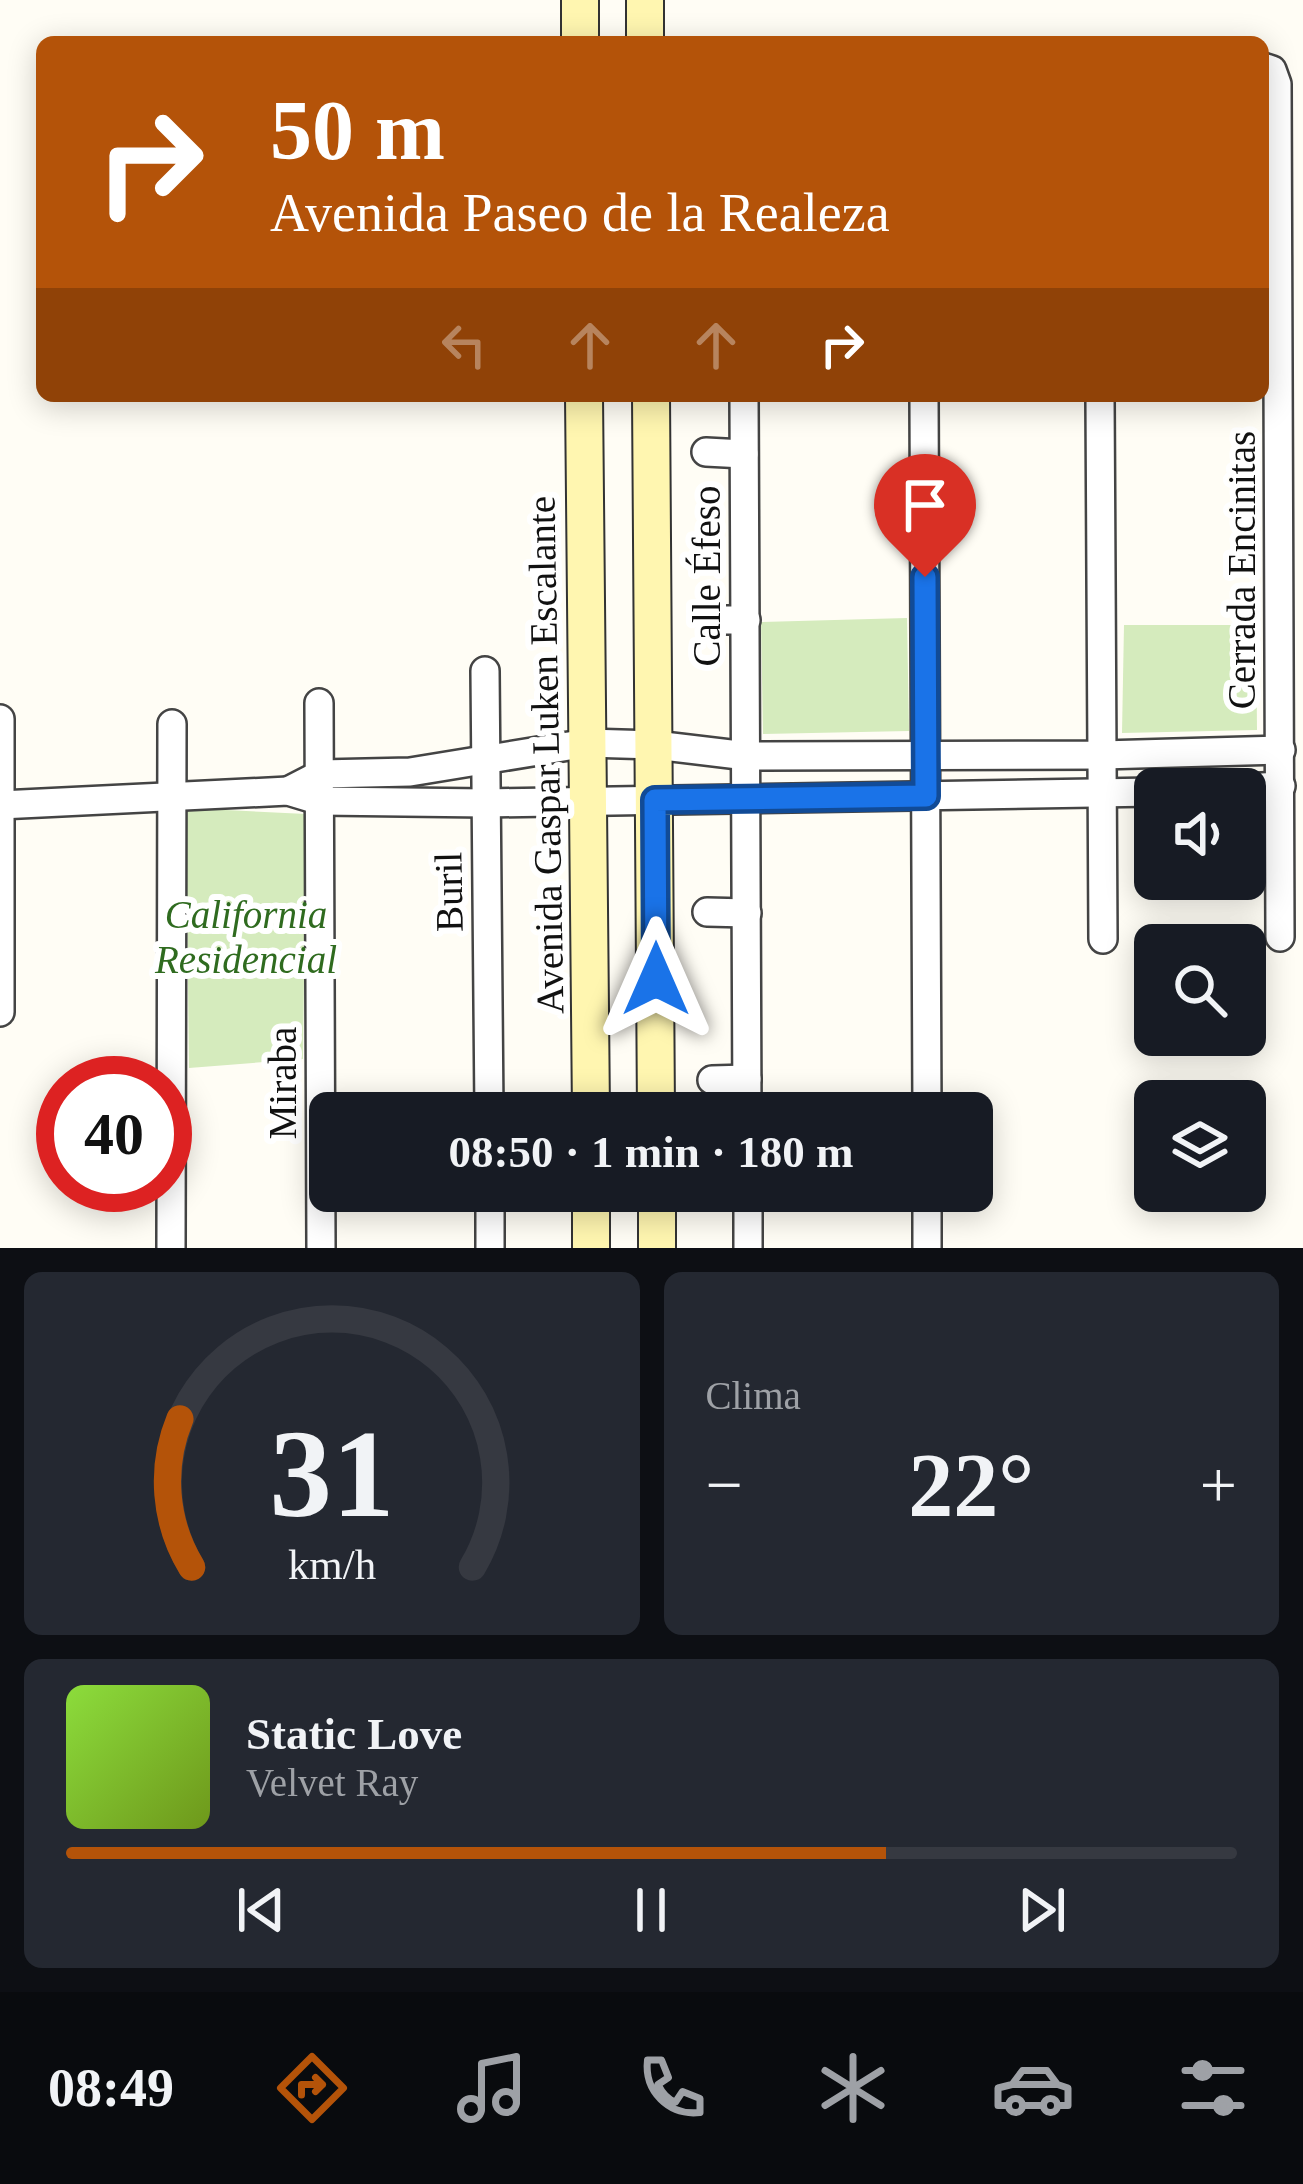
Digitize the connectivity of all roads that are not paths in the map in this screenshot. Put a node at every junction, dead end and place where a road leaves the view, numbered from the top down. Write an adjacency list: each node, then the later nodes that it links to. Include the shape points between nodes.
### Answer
1 (580, 0): 3 (street)
2 (645, 0): 4 (street)
3 (580, 36)
4 (645, 36)
5 (1269, 69): 21 (street, Cerrada Encinitas, via 1277,84)
6 (584, 402): 19 (street, Avenida Gaspar Luken Escalante)
7 (651, 402): 20 (street)
8 (744, 402): 12 (street, Calle Éfeso)
9 (924, 402): 24 (street)
10 (1100, 402): 22 (street)
11 (706, 452): 12 (street)
12 (744, 454): 14 (street, Calle Éfeso)
13 (709, 620): 14 (street)
14 (746, 620): 23 (street, Calle Éfeso)
15 (485, 671): 25 (street, Buril)
16 (319, 703): 27 (street, Miraba)
17 (0, 719): 37 (street)
18 (172, 724): 31 (street)
19 (587, 743): 20 (street); 25 (street); 35 (street, Avenida Gaspar Luken Escalante)
20 (655, 745): 23 (street); 34 (street)
21 (1281, 750): 22 (street); 26 (street, Cerrada Encinitas)
22 (1102, 755): 24 (street); 30 (street)
23 (747, 756): 24 (street); 33 (street, Calle Éfeso)
24 (926, 758): 32 (street)
25 (487, 760): 27 (street); 36 (street, Buril)
26 (1281, 786): 28 (street); 40 (street, Cerrada Encinitas)
27 (321, 787): 31 (street); 36 (street); 56 (street, Miraba)
28 (1266, 787)
29 (1134, 793): 30 (street)
30 (1102, 794): 32 (street); 41 (street)
31 (172, 796): 37 (street); 55 (street)
32 (926, 796): 33 (street); 49 (street)
33 (747, 799): 34 (street); 39 (street, Calle Éfeso)
34 (655, 800): 35 (street); 47 (street)
35 (588, 801): 36 (street); 46 (street, Avenida Gaspar Luken Escalante)
36 (486, 803): 45 (street, Buril)
37 (0, 805): 42 (street)
38 (706, 912): 39 (street)
39 (747, 913): 43 (street, Calle Éfeso)
40 (1280, 937)
41 (1103, 939)
42 (0, 1012)
43 (747, 1079): 44 (street); 48 (street, Calle Éfeso)
44 (712, 1080)
45 (489, 1092)
46 (590, 1092)
47 (656, 1092)
48 (747, 1092)
49 (927, 1092)
50 (490, 1212): 57 (street)
51 (591, 1212): 58 (street)
52 (657, 1212): 59 (street)
53 (748, 1212): 60 (street)
54 (927, 1212): 61 (street)
55 (171, 1248)
56 (321, 1248)
57 (490, 1248)
58 (591, 1248)
59 (657, 1248)
60 (748, 1248)
61 (927, 1248)

